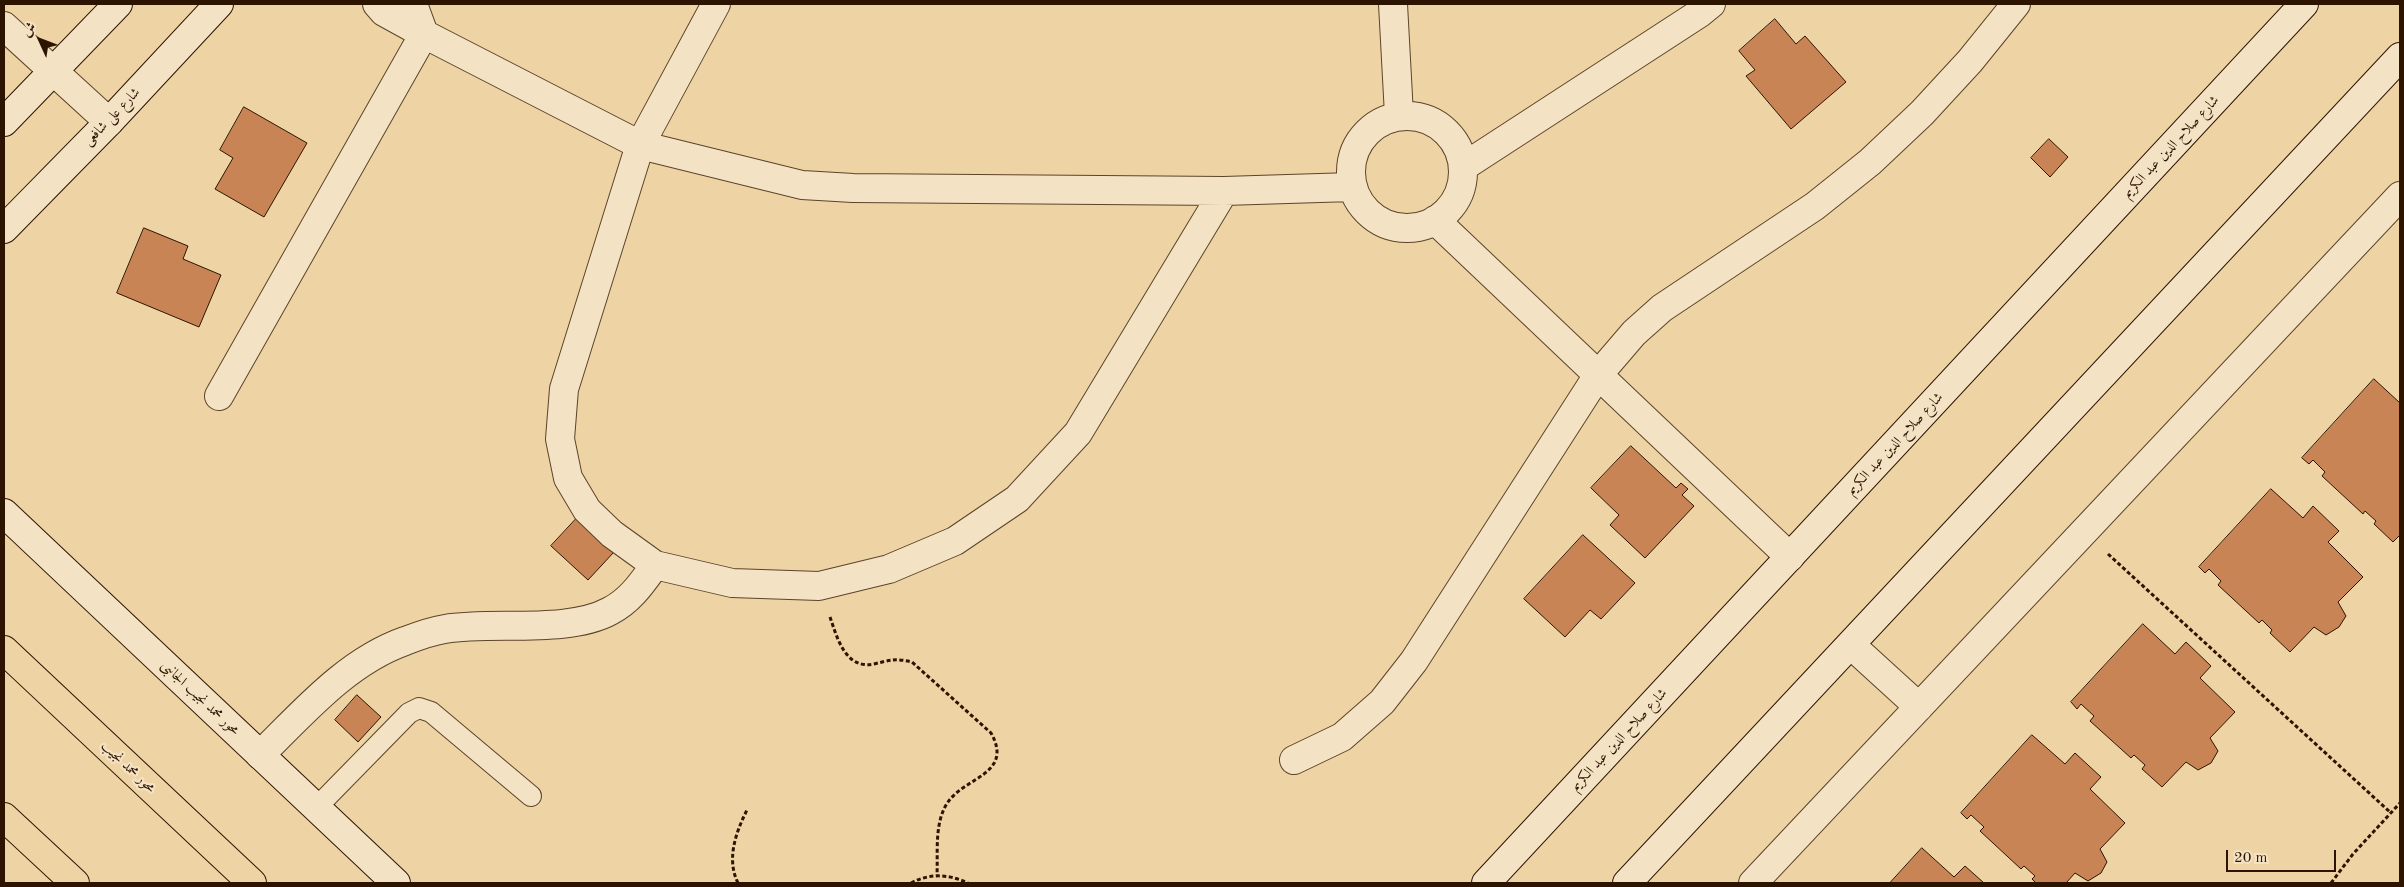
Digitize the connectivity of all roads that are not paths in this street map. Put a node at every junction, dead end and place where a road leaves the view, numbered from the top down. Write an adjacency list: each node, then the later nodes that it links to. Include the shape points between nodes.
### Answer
1 (118, 4): 13 (street)
2 (219, 4): 16 (street, شارع على شافعى)
3 (377, 4): 11 (street, via 384,12)
4 (413, 4): 11 (street)
5 (716, 4): 17 (street)
6 (1393, 4): 14 (street)
7 (1711, 4): 18 (street)
8 (2016, 4): 24 (street, via 1952,81 1870,162 1815,206 1662,308 1634,333)
9 (2304, 4): 27 (street, شارع صلاح الدين عبد الكريم)
10 (4, 26): 13 (street)
11 (424, 34): 17 (street); 25 (street)
12 (2400, 57): 29 (street)
13 (53, 72): 15 (street); 16 (street)
14 (1399, 115): 18 (street, via 1418,116 1435,122 1459,149); 19 (street, via 1377,124 1360,140 1351,163)
15 (4, 122)
16 (109, 122): 23 (street, شارع على شافعى)
17 (640, 145): 20 (street, via 802,185); 28 (street, via 564,389 560,439 568,478 587,510 612,534)
18 (1463, 167): 22 (street, via 1457,198 1448,211)
19 (1352, 187): 20 (street); 22 (street, via 1359,202 1385,224 1419,227)
20 (1224, 191): 28 (street, via 1078,433 1017,499 955,541 889,569 819,586 732,583)
21 (2400, 196): 31 (street)
22 (1435, 220): 24 (street)
23 (4, 229)
24 (1598, 375): 27 (street); 33 (street, via 1414,660 1382,702 1342,737)
25 (219, 396)
26 (4, 513): 32 (street, محور محمد نجيب الجانبى)
27 (1790, 557): 40 (street, شارع صلاح الدين عبد الكريم)
28 (655, 565): 32 (street, via 636,592 610,611 580,622 444,629 404,641 364,661 330,686)
29 (1852, 645): 31 (street); 41 (street)
30 (4, 650): 38 (main road, محور محمد نجيب)
31 (1919, 707): 42 (street)
32 (260, 755): 35 (street, محور محمد نجيب الجانبى)
33 (1294, 760)
34 (531, 796): 35 (lane, via 431,712 418,708 409,713)
35 (316, 808): 39 (street, محور محمد نجيب الجانبى)
36 (4, 817): 37 (main road)
37 (75, 883)
38 (252, 883)
39 (396, 883)
40 (1486, 883)
41 (1627, 883)
42 (1753, 883)

